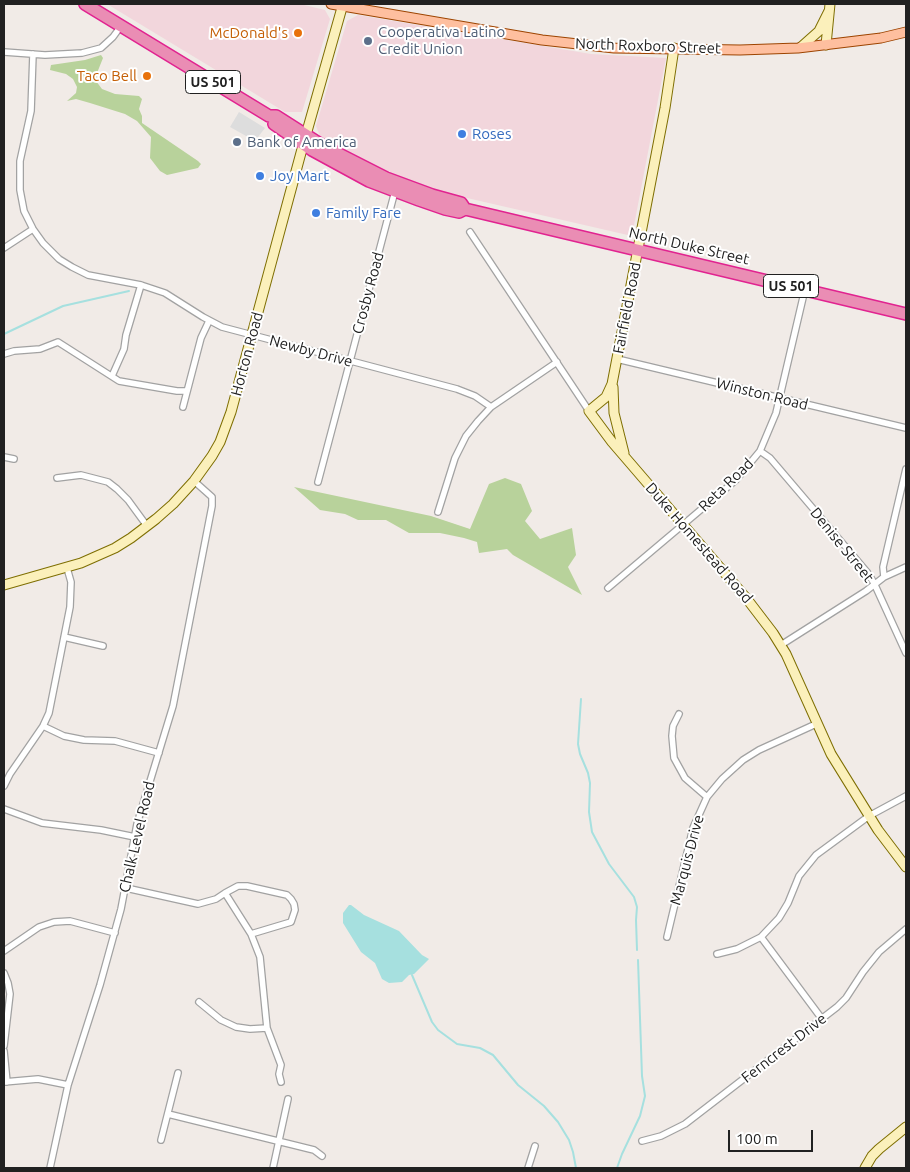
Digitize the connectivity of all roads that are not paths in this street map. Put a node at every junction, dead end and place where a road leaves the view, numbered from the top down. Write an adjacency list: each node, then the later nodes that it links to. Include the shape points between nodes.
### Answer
1 (85, 4): 5 (highway, North Duke Street / US 501)
2 (331, 4): 3 (main road, North Roxboro Street)
3 (343, 5): 9 (main road, North Roxboro Street, via 542,40 592,46); 12 (street, Horton Road)
4 (829, 7): 7 (street); 8 (street, via 819,31)
5 (121, 26): 11 (street, via 108,43 96,50 65,55); 12 (highway, North Duke Street / US 501)
6 (906, 32): 7 (main road, North Roxboro Street)
7 (826, 45): 8 (main road, North Roxboro Street)
8 (802, 47): 9 (main road, North Roxboro Street, via 740,50)
9 (674, 48): 18 (street, Fairfield Road)
10 (4, 52): 11 (street)
11 (33, 54): 15 (street, Newby Drive, via 31,111 19,178 24,211)
12 (305, 140): 13 (highway, North Duke Street / US 501, via 369,181); 14 (highway, North Duke Street / US 501, via 386,178 461,203); 23 (street, Horton Road)
13 (395, 191): 14 (highway, North Duke Street / US 501, via 445,209 459,212); 26 (street, Crosby Road)
14 (465, 208): 18 (highway, North Duke Street / US 501)
15 (33, 229): 17 (street); 19 (street, Newby Drive, via 50,252 72,268 98,277)
16 (470, 232): 27 (street, Duke Homestead Road)
17 (4, 248)
18 (638, 249): 20 (highway, North Duke Street / US 501); 25 (street, Fairfield Road)
19 (141, 285): 22 (street, Newby Drive, via 165,294); 28 (street, via 124,349)
20 (805, 289): 21 (highway, North Duke Street / US 501); 31 (street, Reta Road)
21 (906, 314)
22 (209, 321): 23 (street, Newby Drive); 30 (street, via 201,338)
23 (252, 335): 26 (street, Newby Drive); 42 (street, Horton Road, via 225,428 212,456)
24 (4, 354): 28 (street, via 40,349 58,342)
25 (617, 359): 29 (street, Fairfield Road); 31 (street, Winston Road)
26 (350, 361): 33 (street, Newby Drive, via 465,392); 43 (street, Crosby Road)
27 (557, 362): 33 (street); 34 (street, Duke Homestead Road)
28 (112, 376): 30 (street, via 122,382)
29 (612, 384): 34 (street, Fairfield Road, via 606,397); 38 (street, via 614,413)
30 (187, 391): 32 (street)
31 (779, 398): 35 (street, Winston Road); 36 (street, Reta Road)
32 (183, 407)
33 (491, 407): 44 (street, via 466,436 455,458)
34 (589, 410): 38 (street, Duke Homestead Road)
35 (906, 428)
36 (760, 451): 45 (street, Reta Road, via 736,480); 50 (street, Denise Street, via 770,458)
37 (4, 457): 39 (street)
38 (626, 458): 45 (street, Duke Homestead Road)
39 (14, 459)
40 (906, 470): 49 (street, via 883,567)
41 (58, 478): 46 (street, via 81,475 108,482 125,496)
42 (194, 481): 46 (street, Horton Road); 60 (street, Chalk Level Road, via 212,497 212,506 173,706)
43 (318, 482)
44 (438, 512)
45 (683, 525): 52 (street, Reta Road); 54 (street, Duke Homestead Road, via 747,599)
46 (147, 526): 48 (street, Horton Road, via 116,548)
47 (906, 567): 49 (street)
48 (67, 568): 51 (street, Horton Road); 53 (street, via 71,592)
49 (884, 577): 50 (street)
50 (874, 583): 54 (street); 56 (street, Denise Street)
51 (4, 585)
52 (608, 588)
53 (64, 637): 55 (street); 59 (street, via 49,713)
54 (781, 645): 58 (street, Duke Homestead Road)
55 (104, 646)
56 (906, 652)
57 (679, 714): 63 (street, via 673,726 674,758 685,778)
58 (816, 724): 63 (street, Marquis Drive, via 743,760); 65 (street, Duke Homestead Road)
59 (43, 726): 60 (street, via 64,736 114,741); 61 (street)
60 (159, 753): 66 (street, Chalk Level Road)
61 (4, 786)
62 (906, 796): 65 (street)
63 (707, 797): 73 (street, Marquis Drive, via 693,828)
64 (4, 809): 66 (street, via 42,824)
65 (869, 816): 67 (street, Duke Homestead Road); 74 (street, via 809,862 779,918)
66 (135, 837): 68 (street, Chalk Level Road)
67 (906, 867)
68 (126, 888): 69 (street, via 198,904); 71 (street, Chalk Level Road)
69 (225, 893): 72 (street); 72 (street, via 238,886 247,886 291,899 295,910 291,922)
70 (906, 930): 79 (street, Ferncrest Drive, via 879,952 846,998)
71 (114, 933): 75 (street, via 76,922 59,921 39,927); 86 (street, Chalk Level Road)
72 (251, 934): 80 (street, via 260,957)
73 (667, 937)
74 (761, 937): 76 (street, via 737,949); 79 (street)
75 (4, 951)
76 (717, 954)
77 (4, 973): 81 (street, via 10,994)
78 (199, 1002): 80 (street, via 236,1027)
79 (822, 1018): 92 (street, Ferncrest Drive, via 684,1124)
80 (267, 1028): 85 (street, via 281,1065)
81 (4, 1046)
82 (4, 1051): 84 (street)
83 (178, 1073): 88 (street)
84 (6, 1082): 86 (street, via 38,1079)
85 (281, 1082)
86 (68, 1085): 95 (street, Chalk Level Road)
87 (288, 1100): 91 (street)
88 (168, 1114): 90 (street); 91 (street)
89 (906, 1127): 98 (street, via 872,1156)
90 (161, 1140)
91 (278, 1140): 94 (street, via 314,1150); 96 (street)
92 (642, 1141)
93 (535, 1146): 97 (street)
94 (322, 1156)
95 (50, 1168)
96 (273, 1168)
97 (528, 1168)
98 (865, 1168)

